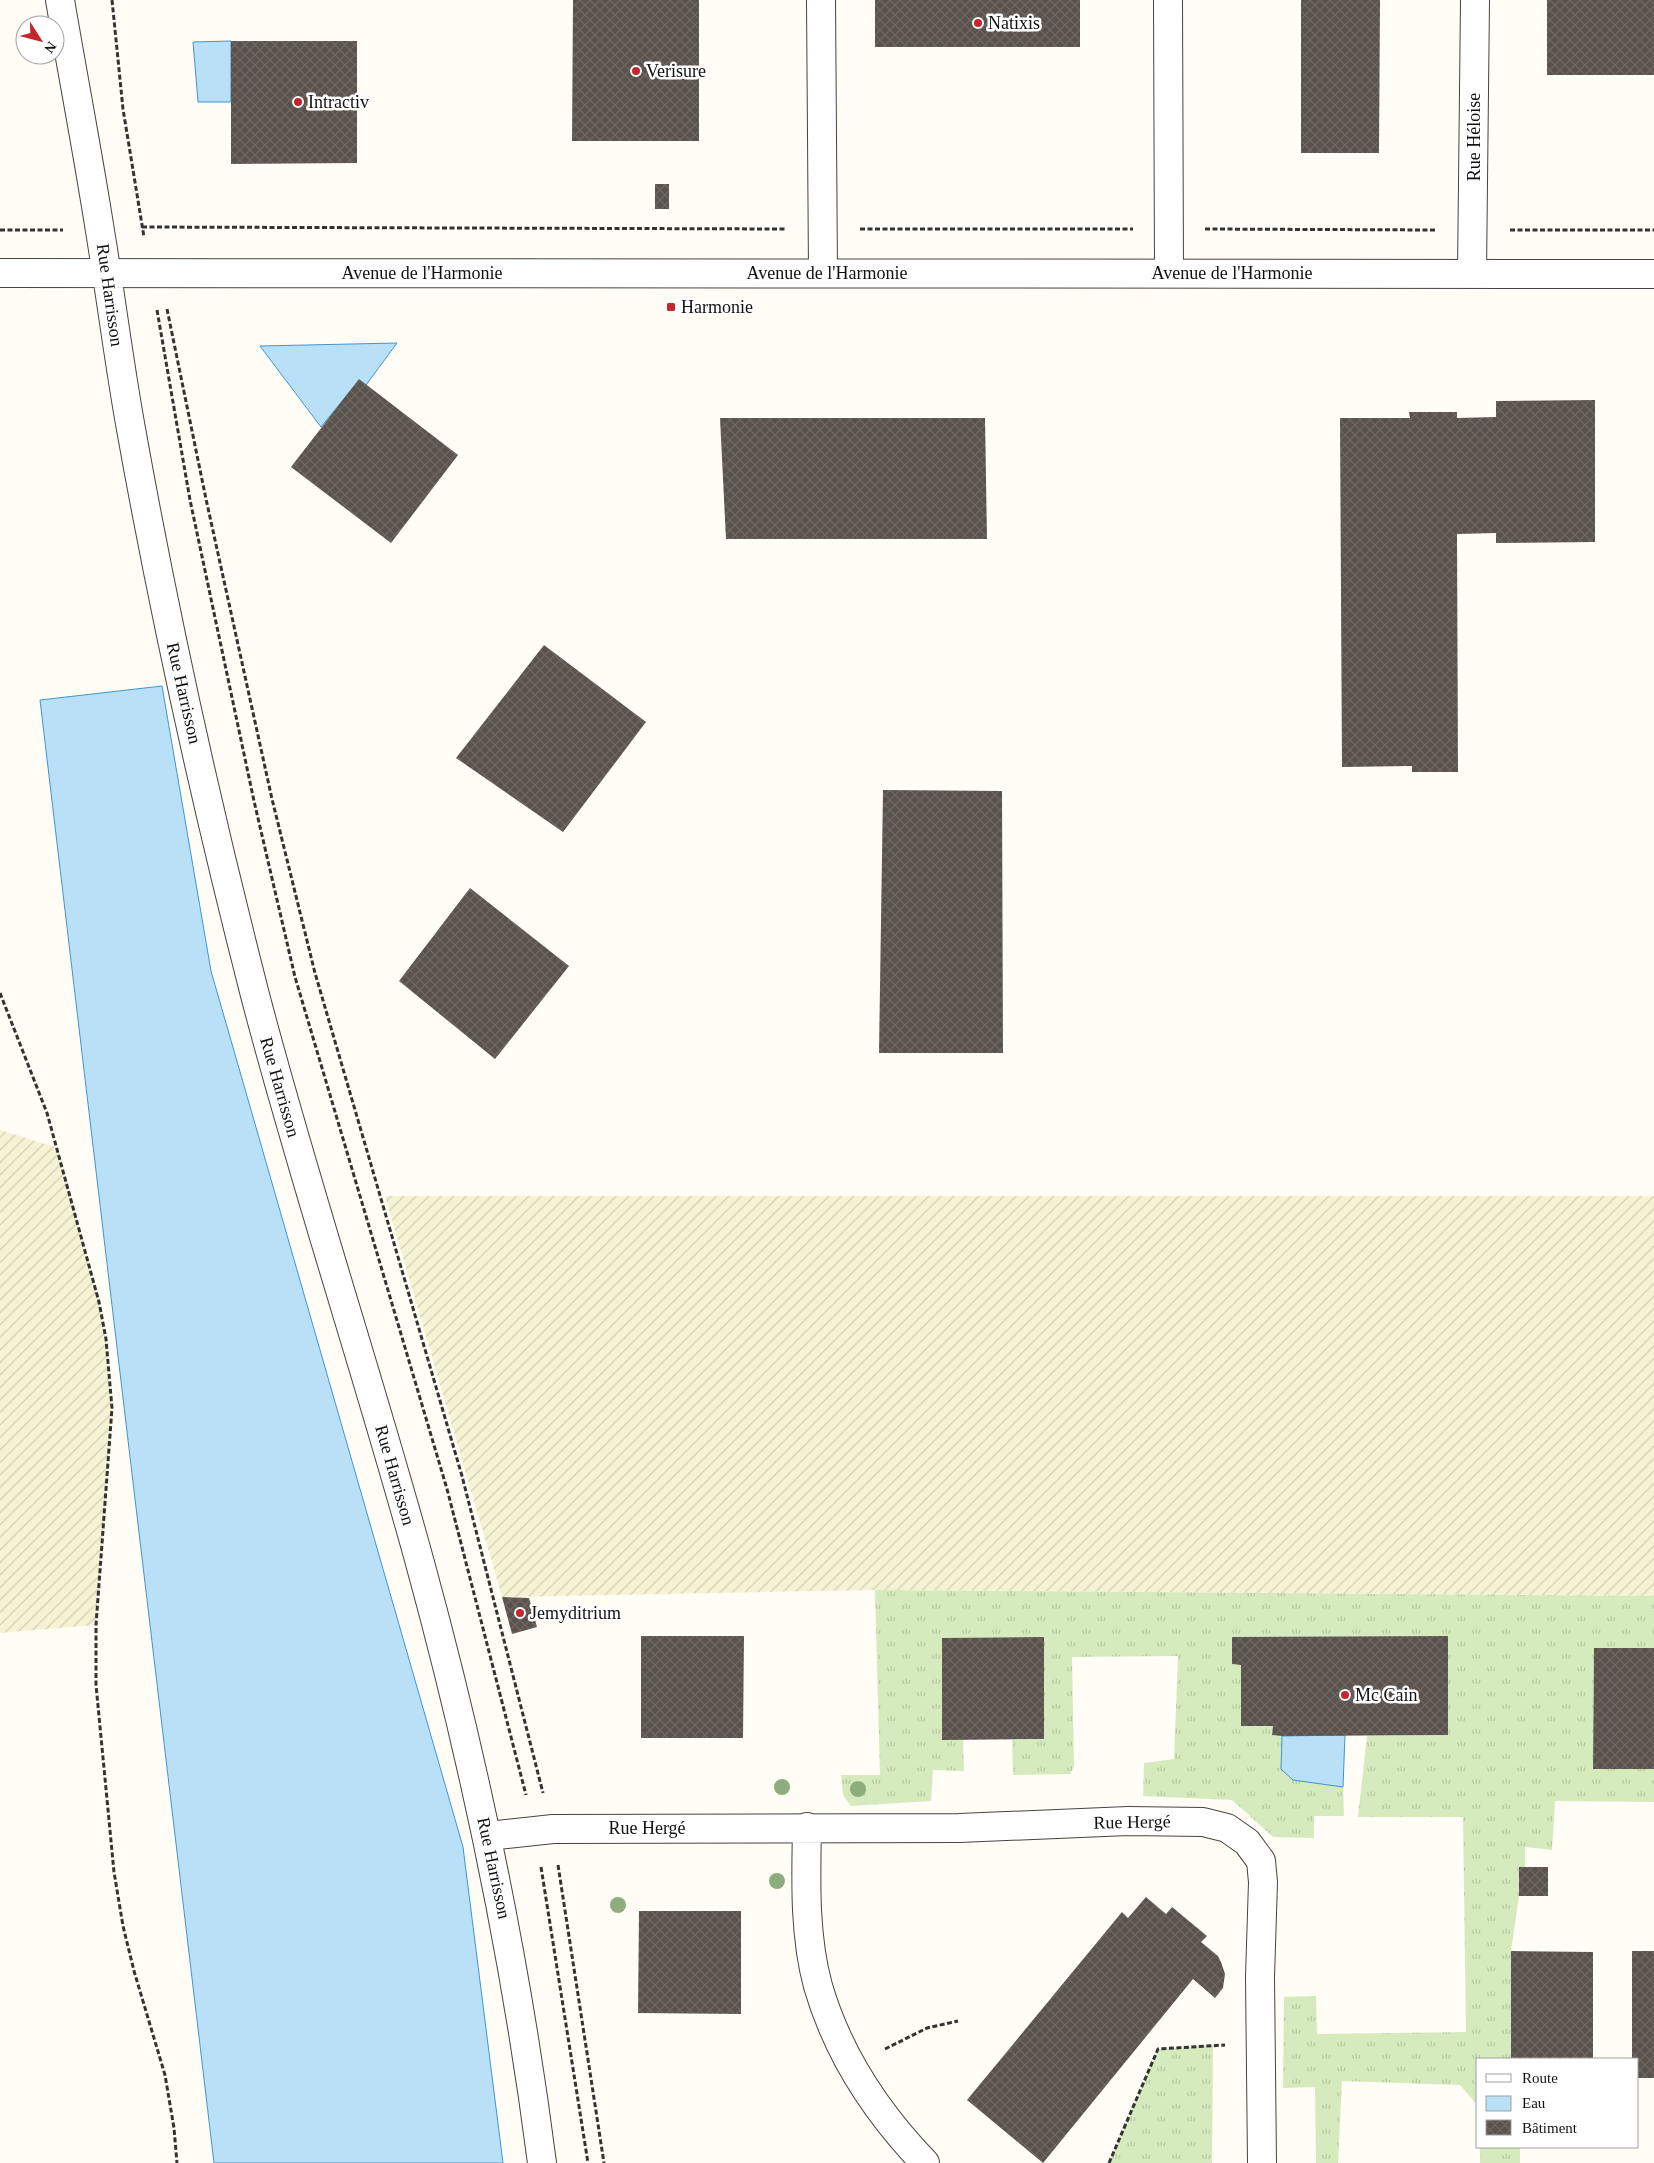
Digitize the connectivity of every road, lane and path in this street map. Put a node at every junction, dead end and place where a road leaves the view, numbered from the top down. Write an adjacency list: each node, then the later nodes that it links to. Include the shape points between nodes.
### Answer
1 (60, 0): 13 (street, Rue Harrisson)
2 (112, 0): 6 (path, via 123,109)
3 (821, 0): 7 (street)
4 (1168, 0): 8 (street)
5 (1474, 0): 9 (street, Rue Héloise)
6 (142, 227): 7 (path); 14 (path)
7 (823, 229): 8 (path); 11 (street)
8 (1169, 229): 9 (path); 15 (street)
9 (1473, 230): 10 (path); 16 (street, Rue Héloise)
10 (1654, 230)
11 (823, 272): 14 (street, Avenue de l'Harmonie); 15 (street, Avenue de l'Harmonie)
12 (0, 273): 13 (street, Avenue de l'Harmonie)
13 (106, 273): 14 (street, Avenue de l'Harmonie); 23 (street, Rue Harrisson, via 160,588 253,985 419,1557)
14 (150, 273): 21 (path, via 190,500 295,977)
15 (1169, 273): 16 (street, Avenue de l'Harmonie)
16 (1472, 274): 17 (street, Avenue de l'Harmonie)
17 (1654, 274)
18 (167, 309): 20 (path, via 263,761 315,973)
19 (0, 993): 27 (path, via 50,1122 106,1338 112,1408 96,1625 96,1685 114,1872 123,1926 165,2075)
20 (462, 1476)
21 (447, 1489)
22 (807, 1827): 23 (street, Rue Hergé, via 552,1828); 25 (street, Rue Hergé, via 959,1828 1128,1821 1203,1822 1227,1828 1247,1842 1261,1862); 26 (street, via 806,1884 818,1985 834,2033)
23 (488, 1836): 28 (street, Rue Harrisson, via 506,1924)
24 (958, 2021): 26 (path, via 927,2028)
25 (1261, 2043): 30 (path, via 1158,2048); 31 (street, Rue Hergé)
26 (850, 2066): 29 (street, via 875,2106)
27 (177, 2163)
28 (542, 2163)
29 (925, 2163)
30 (1109, 2163)
31 (1262, 2163)

